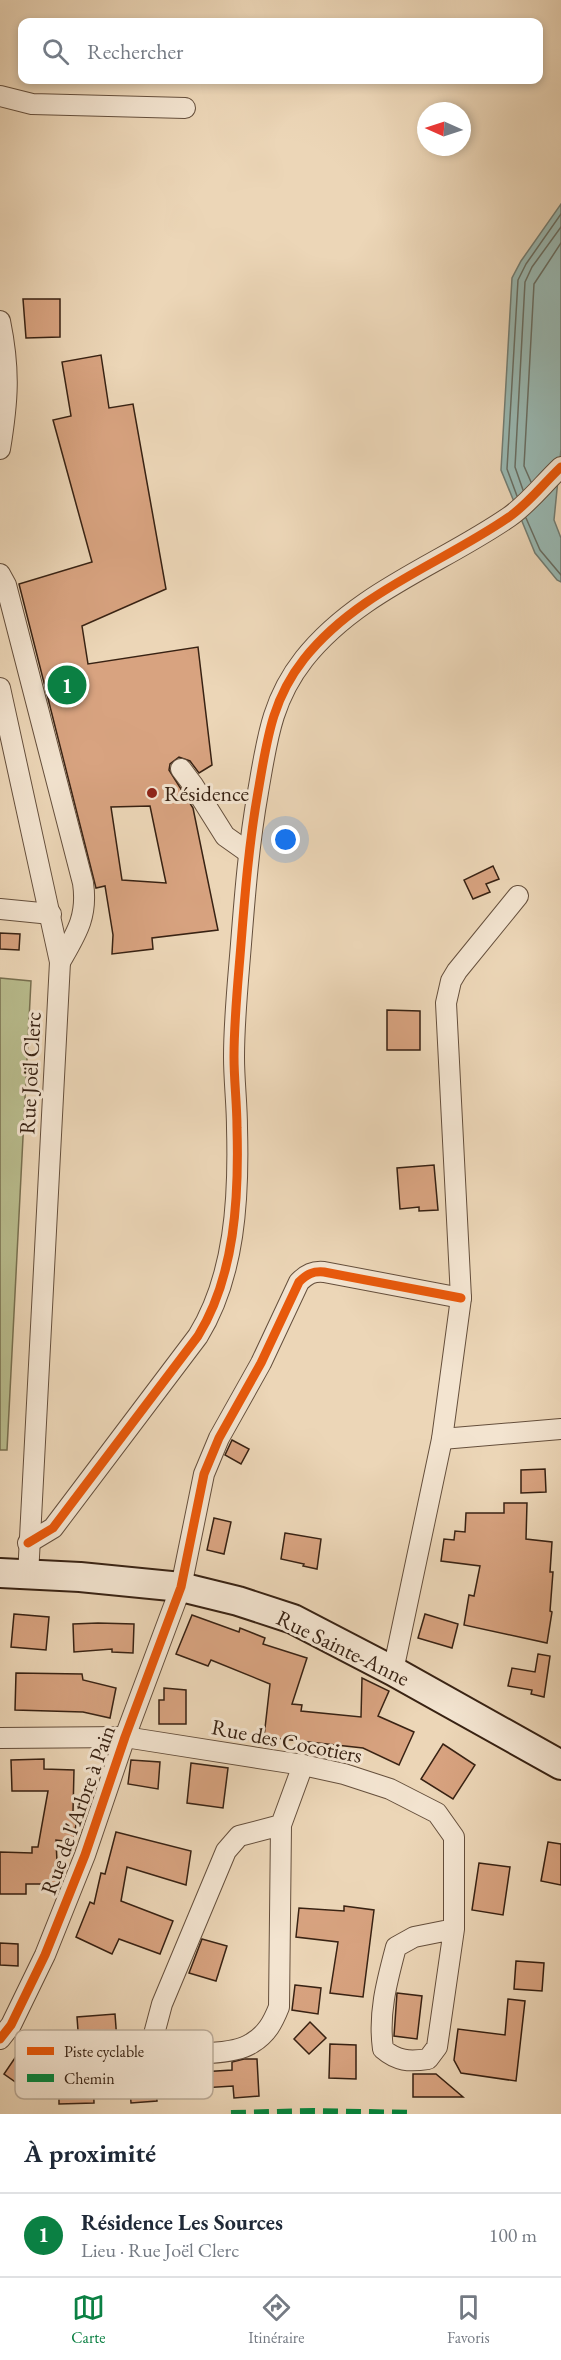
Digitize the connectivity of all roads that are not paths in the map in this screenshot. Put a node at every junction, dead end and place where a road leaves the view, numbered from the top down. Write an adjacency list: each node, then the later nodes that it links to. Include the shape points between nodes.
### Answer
1 (0, 96): 2 (street, via 32,104)
2 (185, 108)
3 (1, 327): 4 (street, via 8,362 8,389)
4 (0, 448)
5 (561, 467): 10 (street, via 511,516 368,600 304,659 283,691 271,720)
6 (0, 574): 14 (street, via 84,889 81,926)
7 (0, 688): 8 (street, Rue Joël Clerc)
8 (3, 722): 13 (street, Rue Joël Clerc)
9 (181, 769): 10 (street, via 225,836)
10 (249, 853): 18 (street, via 234,1058 237,1202 212,1313 53,1528)
11 (518, 896): 15 (street, via 457,971 447,992)
12 (0, 909): 13 (street)
13 (51, 914): 14 (street, Rue Joël Clerc)
14 (60, 962): 18 (street, Rue Joël Clerc)
15 (461, 1298): 17 (street); 21 (street, Rue de l'Arbre à Pain, via 315,1271 299,1282 261,1363 210,1456)
16 (561, 1429): 17 (street)
17 (442, 1439): 22 (street)
18 (28, 1543): 20 (street, Rue Joël Clerc)
19 (0, 1573): 20 (main road, Rue Sainte-Anne)
20 (28, 1576): 21 (main road, Rue Sainte-Anne, via 80,1576)
21 (181, 1587): 22 (main road, Rue Sainte-Anne, via 293,1619); 23 (street, Rue de l'Arbre à Pain)
22 (393, 1671): 26 (main road, Rue Sainte-Anne)
23 (125, 1737): 24 (street, Rue des Cocotiers); 25 (street, Rue des Cocotiers); 30 (street, Rue de l'Arbre à Pain, via 85,1855 45,1955 11,2025)
24 (0, 1738)
25 (303, 1764): 27 (street); 28 (street, Rue des Cocotiers, via 390,1789 437,1813 454,1837)
26 (561, 1765)
27 (281, 1825): 29 (street, via 238,1836 226,1851 162,2004); 31 (street, via 279,2007 272,2026 252,2044 229,2052)
28 (454, 1929): 28 (street, Rue des Cocotiers, via 437,2047 428,2059 411,2062 394,2058 383,2049 380,2026 396,1947 414,1937)
29 (155, 2030)
30 (0, 2039)
31 (213, 2052)

